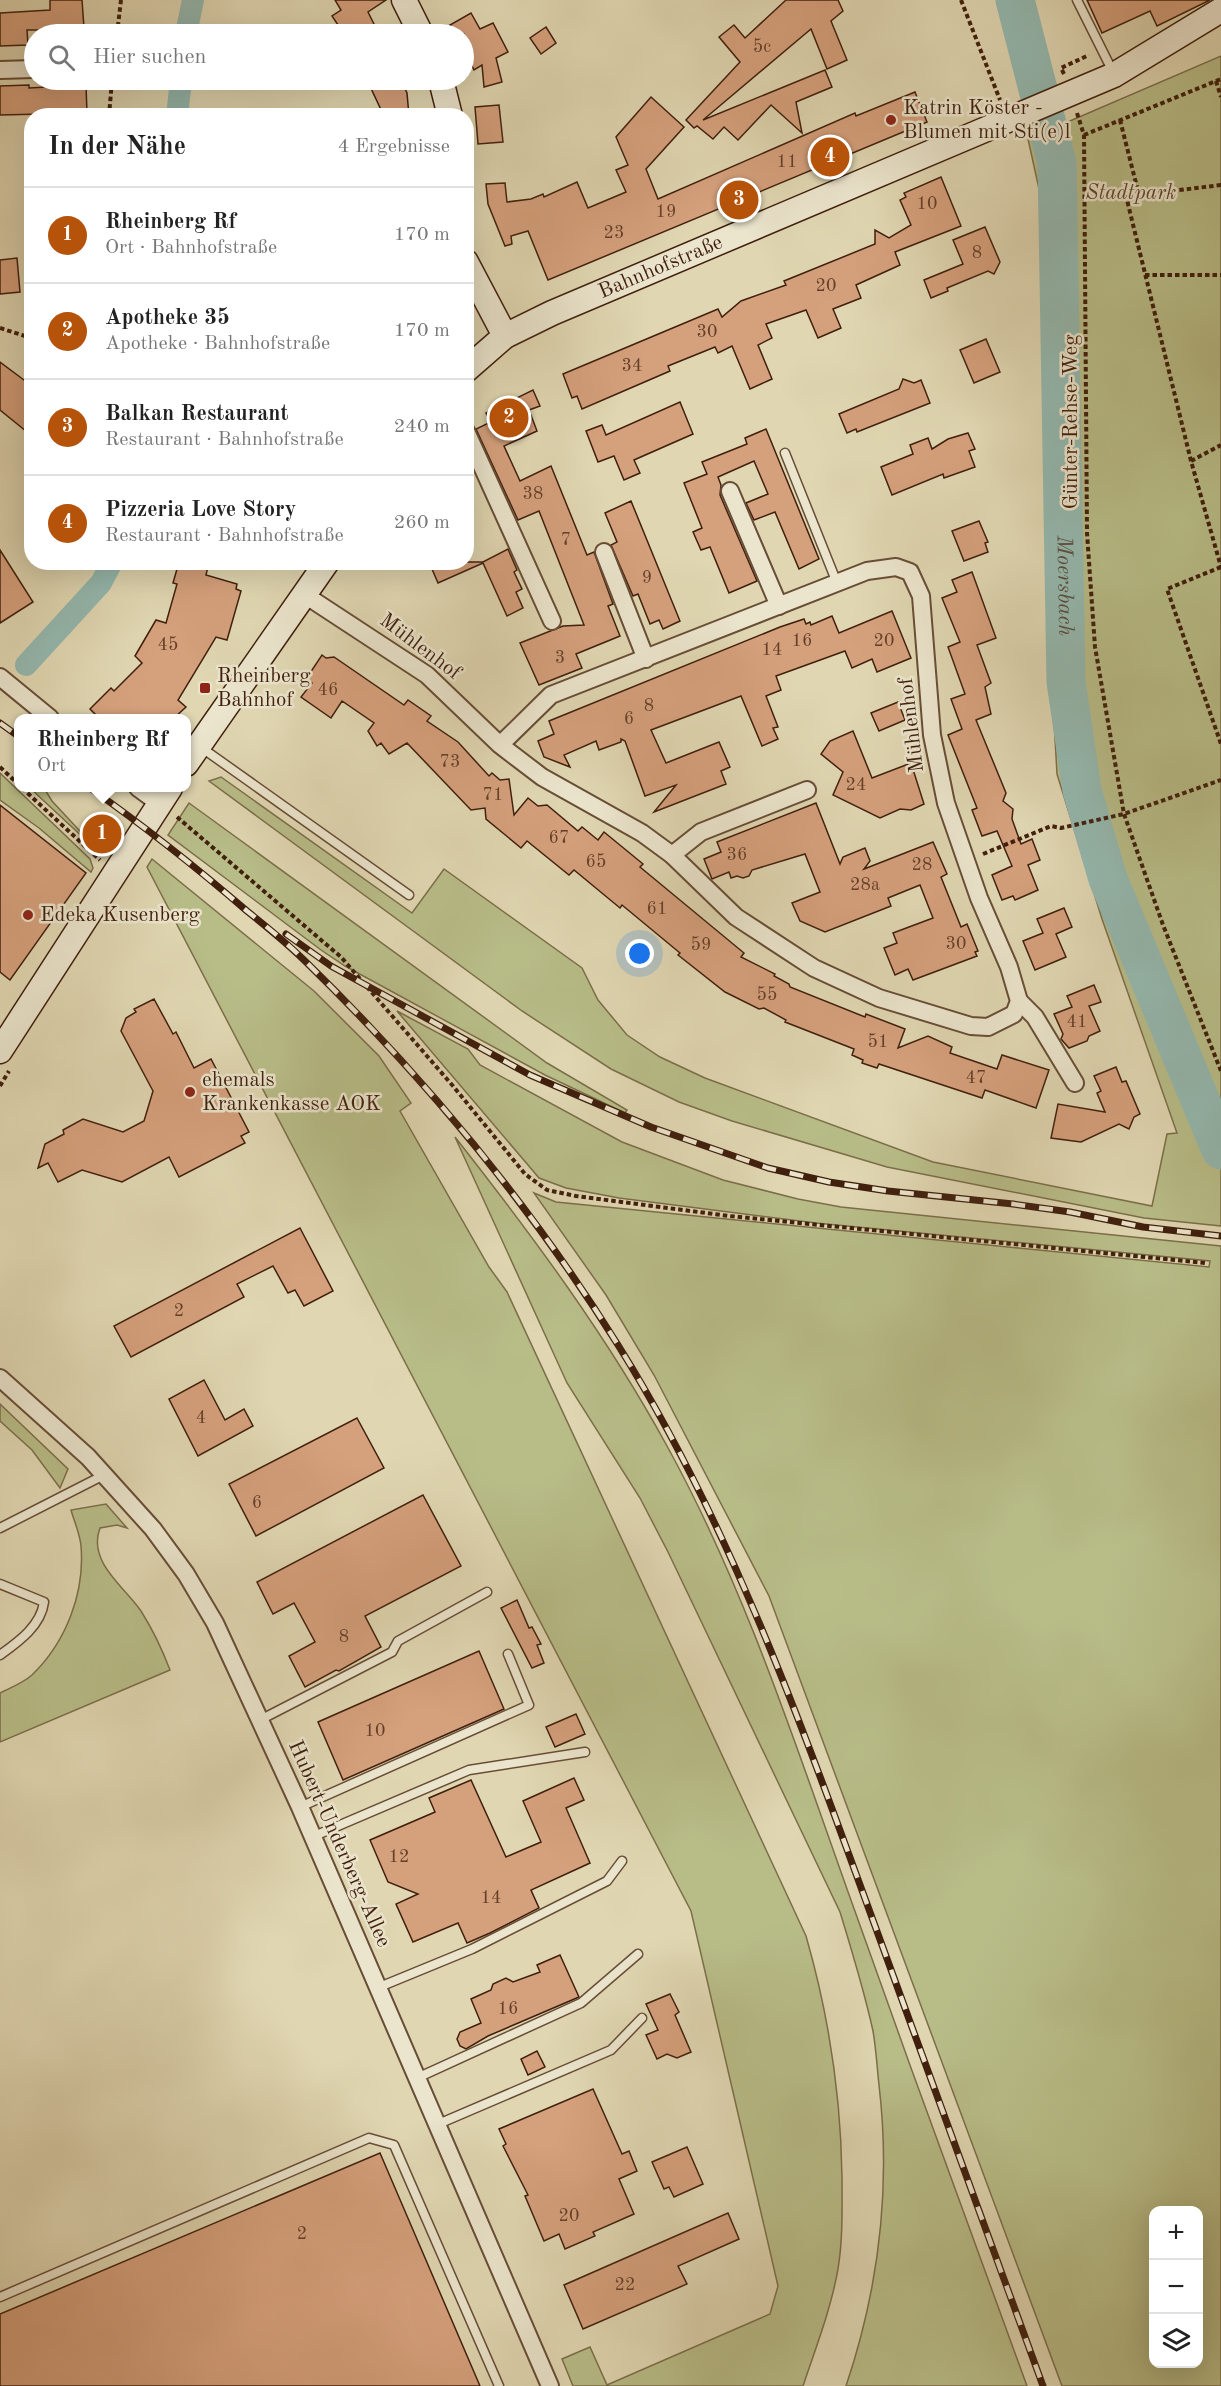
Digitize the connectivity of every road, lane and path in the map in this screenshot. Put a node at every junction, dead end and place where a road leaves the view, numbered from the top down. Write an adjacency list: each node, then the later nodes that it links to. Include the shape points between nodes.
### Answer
1 (121, 0): 6 (path)
2 (961, 0): 20 (path)
3 (1077, 0): 11 (lane)
4 (407, 1): 7 (street)
5 (1221, 10): 11 (street, Bahnhofstraße)
6 (118, 24)
7 (417, 24)
8 (1086, 44): 16 (path, via 1090,54 1061,68)
9 (24, 69): 10 (street)
10 (0, 70)
11 (1114, 75): 16 (street, Bahnhofstraße)
12 (1221, 79): 13 (path)
13 (1216, 81): 17 (path); 21 (path)
14 (111, 90): 18 (path)
15 (444, 90): 19 (street)
16 (1070, 94): 20 (street, Bahnhofstraße); 22 (path, Günter-Rehse-Weg)
17 (1221, 97)
18 (110, 108)
19 (448, 108)
20 (1016, 117): 30 (street, Bahnhofstraße)
21 (1120, 120): 22 (path); 24 (path)
22 (1084, 135): 56 (path, Günter-Rehse-Weg, via 1087,532 1095,647)
23 (1221, 185): 24 (path)
24 (1139, 195): 25 (path, via 1127,200)
25 (1145, 275): 26 (path); 35 (path)
26 (1221, 275)
27 (474, 277): 30 (street)
28 (0, 328): 29 (path)
29 (24, 336)
30 (505, 336): 31 (street, Bahnhofstraße)
31 (474, 363)
32 (1221, 445): 35 (path)
33 (474, 449): 43 (street)
34 (785, 453): 40 (lane)
35 (1191, 461): 38 (path)
36 (730, 491): 42 (street)
37 (604, 552): 44 (street)
38 (1221, 567): 47 (path, via 1167,589)
39 (321, 570): 41 (street)
40 (837, 583): 42 (street, Mühlenhof); 58 (street, Mühlenhof, via 867,571 896,567 910,572 916,583 921,596 932,735 946,803)
41 (304, 595): 48 (street, Mühlenhof, via 427,675); 49 (street)
42 (779, 606): 44 (street, Mühlenhof)
43 (552, 621)
44 (646, 659): 48 (street, Mühlenhof, via 551,694)
45 (0, 677): 46 (street)
46 (45, 714)
47 (1221, 744)
48 (500, 745): 57 (street, Mühlenhof, via 542,777 642,833)
49 (192, 755): 60 (lane)
50 (0, 767): 51 (path)
51 (14, 780)
52 (1221, 780): 56 (path)
53 (807, 790): 57 (street, via 701,832)
54 (26, 792): 59 (path)
55 (165, 796): 59 (street); 65 (path, via 341,957 525,1174 547,1190 729,1216)
56 (1124, 814): 58 (path, via 1061,828 1051,826); 63 (path, Günter-Rehse-Weg)
57 (672, 855): 61 (street, Mühlenhof, via 736,917 772,943 814,968 879,998 971,1026 988,1027 1014,1014)
58 (966, 861): 61 (street, Mühlenhof)
59 (116, 874): 62 (street)
60 (409, 895)
61 (1019, 1000): 64 (street, Mühlenhof, via 1035,1017)
62 (0, 1051)
63 (1221, 1071)
64 (1075, 1083)
65 (1205, 1263)
66 (0, 1378): 67 (street, Hubert-Underberg-Allee)
67 (104, 1475): 68 (lane); 73 (street, Hubert-Underberg-Allee, via 153,1529 186,1574 215,1623)
68 (0, 1528)
69 (0, 1584): 72 (lane, via 44,1602 43,1613 24,1637)
70 (487, 1592): 73 (lane, via 398,1641 392,1652)
71 (508, 1654): 75 (lane, via 529,1705)
72 (0, 1655)
73 (260, 1720): 75 (street, Hubert-Underberg-Allee)
74 (585, 1752): 76 (lane, via 469,1770)
75 (300, 1807): 76 (street, Hubert-Underberg-Allee)
76 (312, 1837): 79 (street, Hubert-Underberg-Allee)
77 (622, 1861): 79 (lane, via 607,1881 472,1949)
78 (638, 1954): 81 (lane, via 581,2003)
79 (377, 1988): 81 (street, Hubert-Underberg-Allee)
80 (642, 2018): 82 (lane, via 611,2050)
81 (416, 2078): 82 (street, Hubert-Underberg-Allee)
82 (436, 2125): 85 (street, Hubert-Underberg-Allee)
83 (0, 2297): 84 (lane, via 369,2138 394,2145)
84 (499, 2386)
85 (550, 2386)

